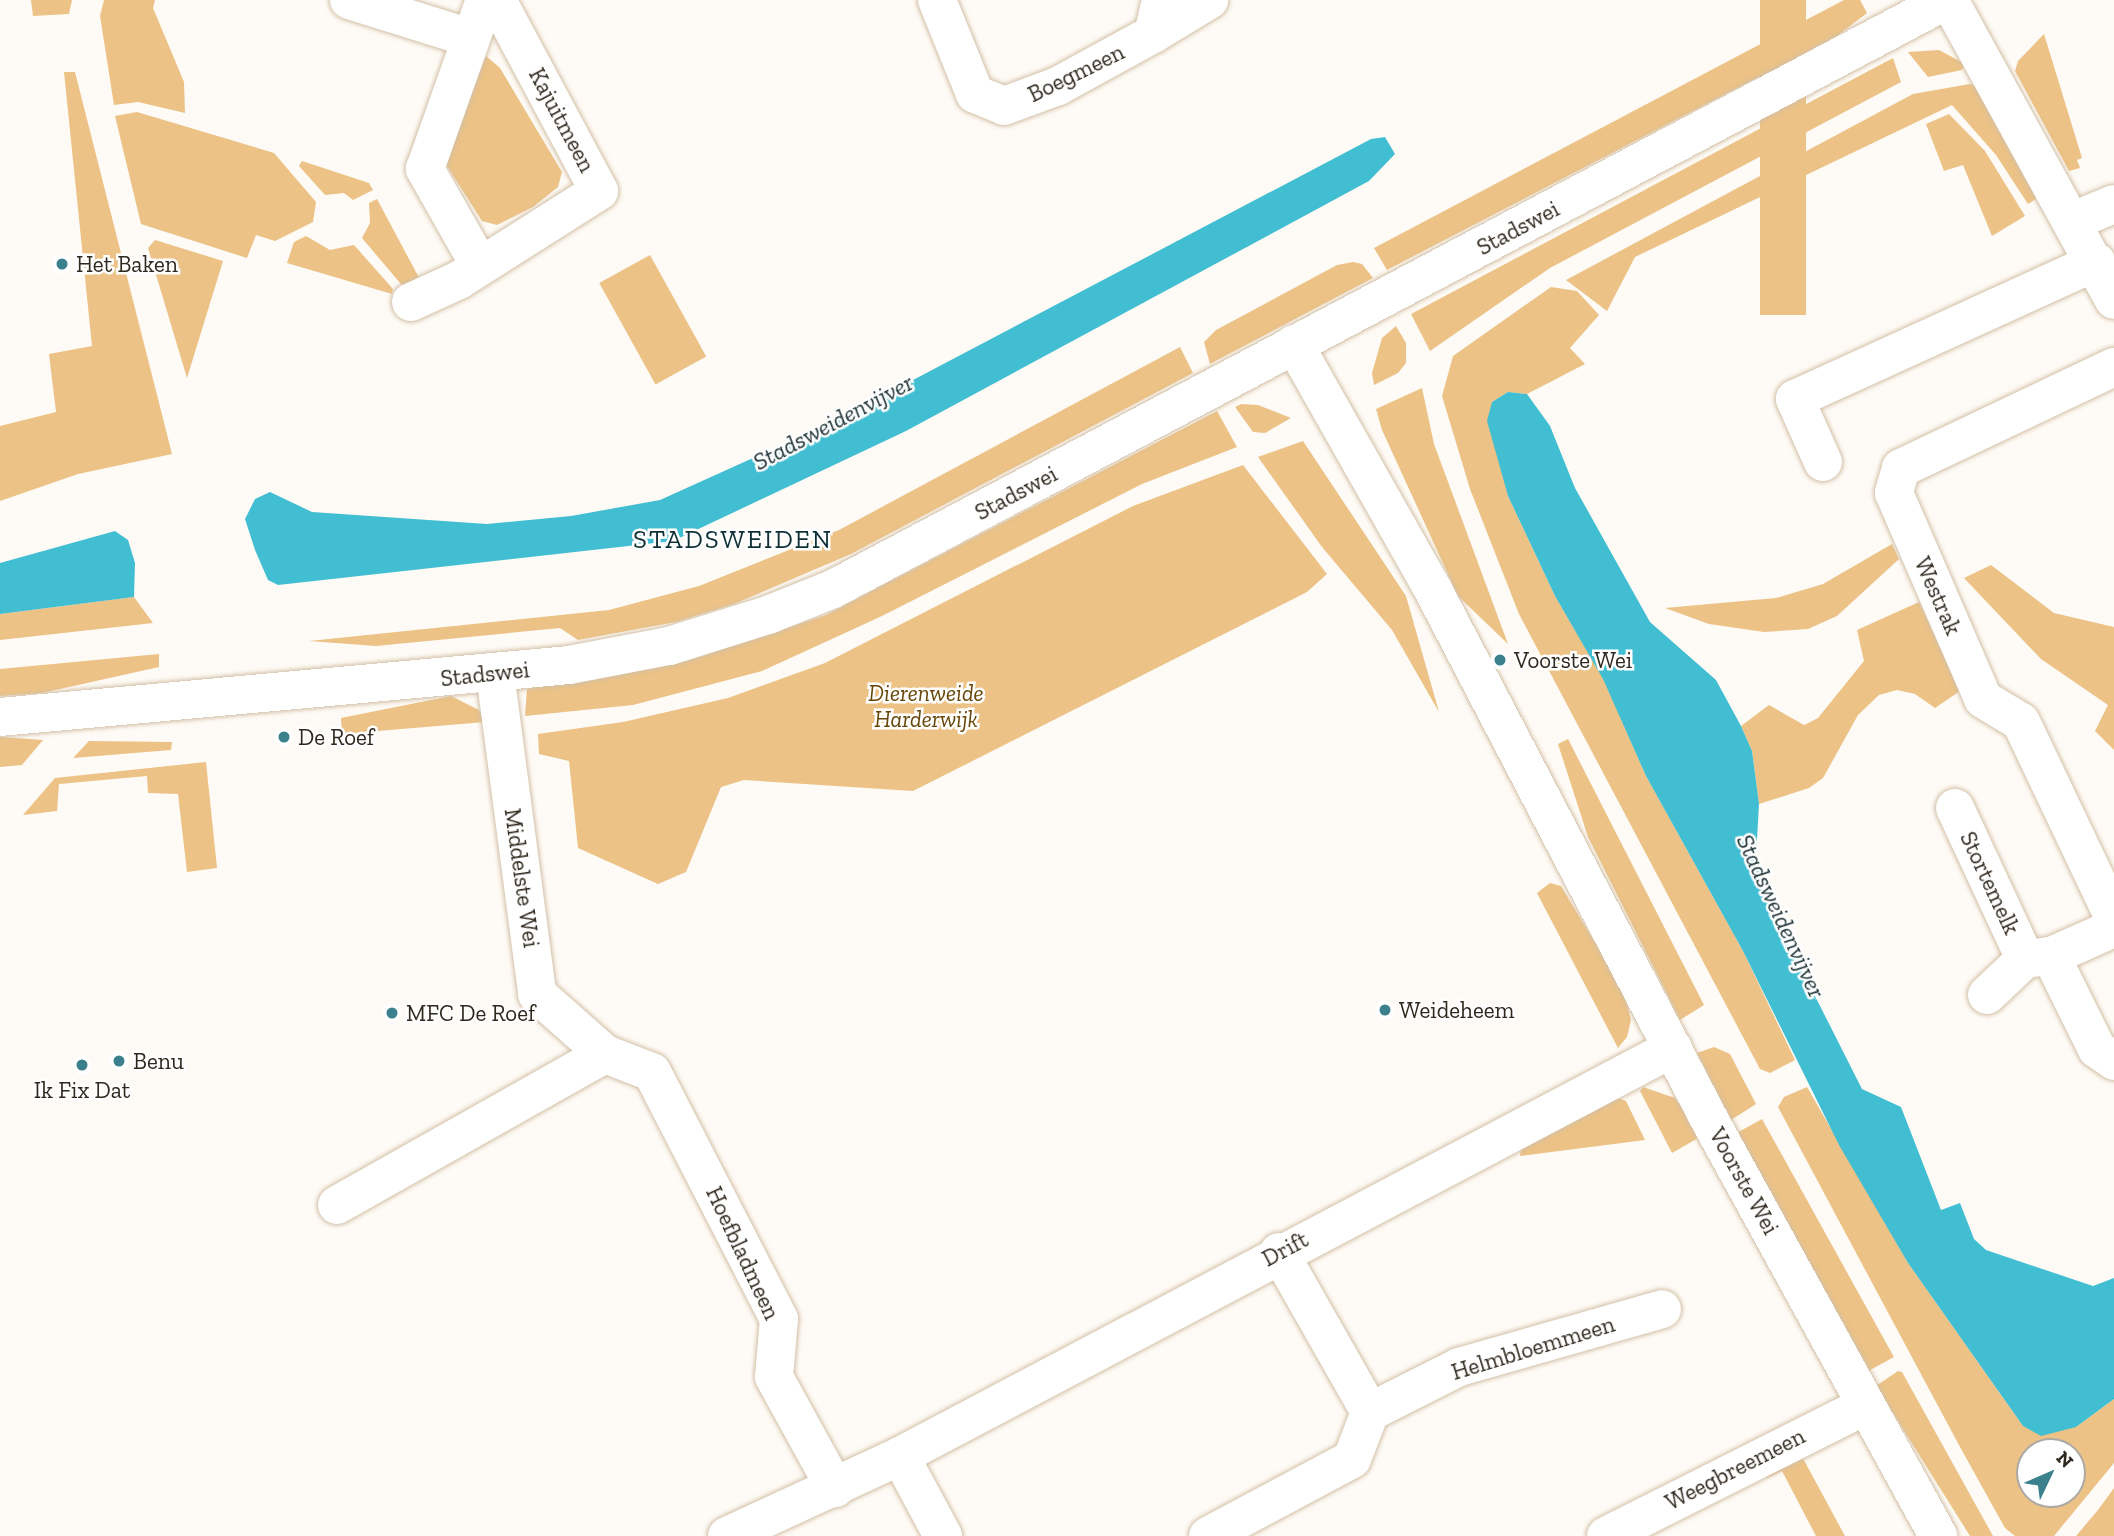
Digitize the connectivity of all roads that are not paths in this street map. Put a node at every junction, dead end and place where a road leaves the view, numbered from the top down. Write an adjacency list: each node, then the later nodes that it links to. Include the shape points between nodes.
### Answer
1 (349, 0): 8 (street)
2 (485, 0): 8 (street)
3 (497, 0): 12 (street, Kajuitmeen, via 599,191)
4 (937, 0): 7 (street, Boegmeen, via 975,94 1004,106 1058,86)
5 (1209, 0): 7 (street, Boegmeen)
6 (1948, 0): 10 (street); 15 (street, Stadswei)
7 (1157, 17)
8 (470, 38): 12 (street, via 425,169)
9 (2114, 204): 10 (street)
10 (2073, 221): 11 (street)
11 (2096, 262): 13 (street); 17 (street, via 1795,399)
12 (480, 265): 14 (street, Kajuitmeen)
13 (2114, 300)
14 (411, 302)
15 (1294, 344): 18 (street, Stadswei, via 832,589 755,620 669,646); 25 (street, Voorste Wei, via 1431,586)
16 (2114, 367): 21 (street, Westrak, via 1900,468 1894,493 1983,699 2021,722)
17 (1823, 462)
18 (495, 673): 19 (street, Stadswei); 26 (street, Middelste Wei, via 537,994)
19 (0, 717)
20 (1955, 808): 23 (street, Stortemelk)
21 (2114, 918)
22 (2114, 928): 23 (street, Stortemelk)
23 (2038, 958): 24 (street, Stortemelk); 27 (street, Stortemelk, via 2097,1049)
24 (1987, 995)
25 (1673, 1048): 30 (street, Drift); 32 (street, Voorste Wei)
26 (605, 1054): 28 (street, Middelste Wei, via 652,1073); 29 (street)
27 (2114, 1061)
28 (704, 1171): 35 (street, Hoefbladmeen, via 779,1319 774,1377)
29 (337, 1205)
30 (1279, 1252): 33 (street); 34 (street, Drift)
31 (1662, 1309): 33 (street, Helmbloemmeen, via 1459,1367)
32 (1866, 1405): 39 (street, Weegbreemeen); 40 (street, Voorste Wei)
33 (1370, 1412): 38 (street, via 1353,1459)
34 (900, 1456): 35 (street); 37 (street)
35 (835, 1488): 36 (street)
36 (727, 1536)
37 (943, 1536)
38 (1208, 1536)
39 (1606, 1536)
40 (1938, 1536)

